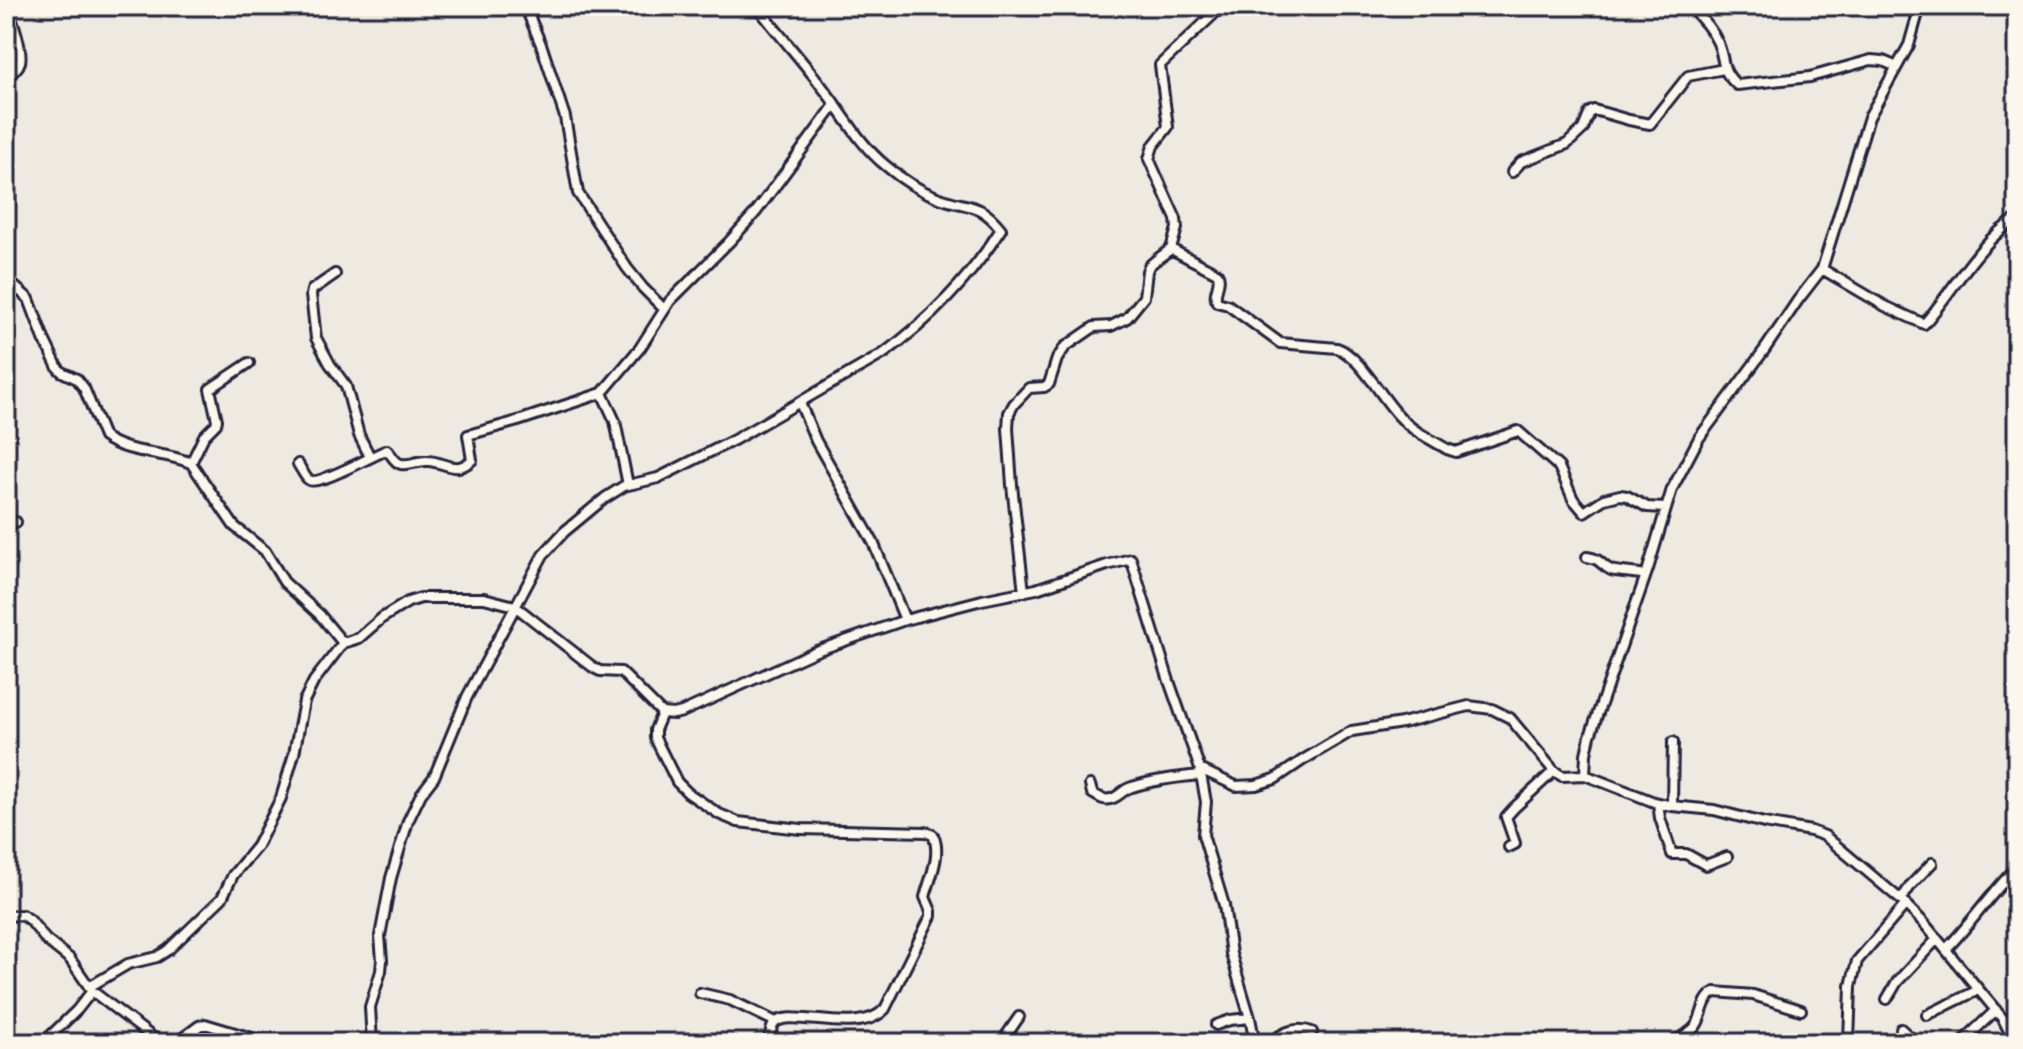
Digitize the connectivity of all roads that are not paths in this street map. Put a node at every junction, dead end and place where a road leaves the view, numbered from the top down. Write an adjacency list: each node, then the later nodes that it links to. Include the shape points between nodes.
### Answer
1 (525, 6): 19 (street, via 565,117 578,193 627,268)
2 (757, 6): 10 (street)
3 (1249, 6): 14 (street, via 1217,11 1160,65 1168,127 1149,159 1176,219)
4 (1689, 6): 8 (street, via 1716,38)
5 (1920, 6): 7 (street)
6 (8, 9): 9 (street, via 20,58)
7 (1897, 67): 8 (street, via 1871,60 1810,77 1737,85); 16 (street, via 1869,117)
8 (1724, 69): 11 (street, via 1688,76 1650,124 1594,110 1567,144 1521,162)
9 (6, 76)
10 (835, 105): 19 (street, via 756,212); 22 (street, via 884,164 919,189 978,208 1001,229 970,272 898,344)
11 (1512, 172)
12 (6, 184): 15 (street)
13 (2017, 219): 16 (street, via 1979,253 1924,324)
14 (1171, 249): 27 (street, via 1217,273 1217,302 1278,342 1344,351 1399,417 1447,449 1456,452 1518,431 1559,467 1584,512 1620,495 1647,507); 32 (street, via 1149,266 1144,297 1133,312 1116,325 1094,327 1068,345 1049,384 1029,388 1009,413)
15 (6, 256)
16 (1822, 269): 27 (street, via 1692,448)
17 (335, 274): 23 (street, via 312,290 316,338 346,386)
18 (6, 279): 24 (street, via 29,299 58,368 84,388 104,437)
19 (664, 309): 21 (street)
20 (249, 363): 24 (street, via 210,389 216,424)
21 (602, 393): 23 (street, via 468,435 472,460 460,467 426,460 401,464 387,450); 26 (street, via 615,421)
22 (800, 403): 26 (street, via 671,472); 34 (street, via 873,542)
23 (370, 457): 25 (street, via 311,481)
24 (191, 463): 35 (street, via 234,526 265,551 284,582)
25 (298, 464)
26 (628, 485): 33 (street, via 554,542)
27 (1665, 508): 31 (street)
28 (16, 522): 29 (street)
29 (6, 525)
30 (1587, 557): 31 (street, via 1612,570)
31 (1646, 575): 40 (street, via 1590,736)
32 (1024, 592): 34 (street); 39 (street, via 1131,559)
33 (515, 606): 35 (street, via 484,598 421,598); 36 (street, via 594,668 621,672); 71 (street, via 408,821 380,936 381,971 370,1007)
34 (905, 620): 36 (street, via 816,651 682,712)
35 (343, 643): 52 (street, via 304,701 281,798 222,898 168,950 128,964)
36 (662, 713): 61 (street, via 655,738 677,782 738,822 926,832 936,840 925,897 931,916 885,1009 862,1021)
37 (1673, 742): 43 (street)
38 (1554, 771): 39 (street, via 1510,718 1469,706 1352,731 1275,779 1256,785 1236,786); 40 (street); 44 (street, via 1506,817 1515,843)
39 (1200, 772): 41 (street, via 1133,786 1106,800 1092,793); 60 (street, via 1206,802 1203,835)
40 (1585, 775): 42 (street)
41 (1090, 785)
42 (1658, 803): 43 (street); 45 (street, via 1672,854 1686,854 1706,865)
43 (1672, 806): 48 (street, via 1820,834)
44 (1509, 847)
45 (1727, 857)
46 (1932, 863): 48 (street, via 1917,877)
47 (2017, 867): 51 (street)
48 (1904, 902): 50 (street); 66 (street, via 1857,961)
49 (6, 916): 52 (street, via 30,920 70,959)
50 (1937, 939): 51 (street); 55 (street)
51 (1946, 949): 53 (street)
52 (91, 989): 67 (street); 68 (street)
53 (1978, 990): 57 (street); 58 (street)
54 (700, 993): 61 (street, via 730,1000)
55 (1887, 999)
56 (1801, 1010): 76 (street, via 1753,995 1715,992 1706,999 1692,1030)
57 (1996, 1010): 64 (street); 78 (street)
58 (1927, 1015)
59 (1019, 1017): 73 (street)
60 (1250, 1018): 62 (street); 74 (street)
61 (776, 1022): 72 (street)
62 (1216, 1025)
63 (1901, 1029): 77 (street)
64 (2014, 1030): 79 (street)
65 (1312, 1032): 75 (street, via 1284,1033)
66 (1849, 1041)
67 (43, 1043)
68 (160, 1043)
69 (176, 1043): 70 (street, via 205,1024)
70 (269, 1043)
71 (372, 1043)
72 (768, 1043)
73 (1001, 1043)
74 (1255, 1043)
75 (1272, 1043)
76 (1671, 1043)
77 (1916, 1043)
78 (1961, 1043)
79 (2015, 1043)

